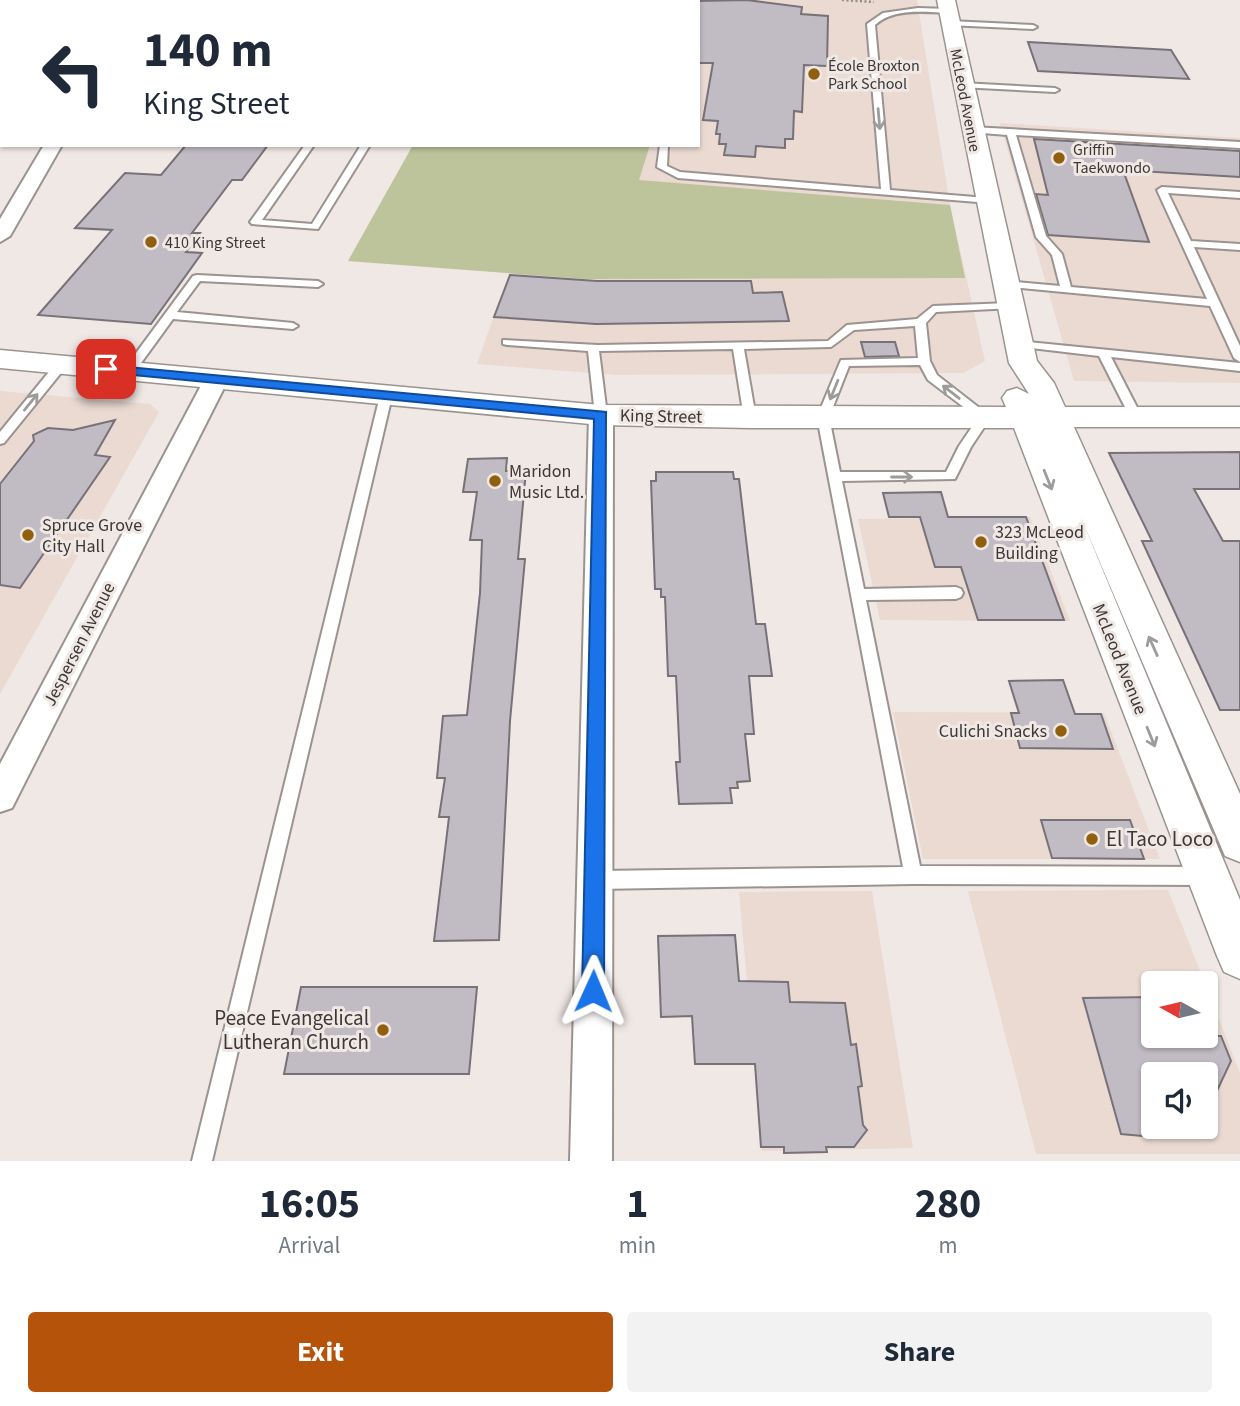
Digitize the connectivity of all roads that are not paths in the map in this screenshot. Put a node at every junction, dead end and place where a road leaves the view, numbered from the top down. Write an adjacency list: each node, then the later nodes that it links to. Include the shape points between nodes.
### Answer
1 (948, 11): 2 (lane); 3 (street, McLeod Avenue); 12 (lane, one-way to 12, via 889,14 871,24)
2 (1033, 27)
3 (962, 85): 4 (lane); 5 (street, McLeod Avenue)
4 (1055, 90)
5 (972, 130): 6 (lane); 14 (street, McLeod Avenue)
6 (1012, 132): 7 (lane); 19 (lane, via 1041,237 1057,254)
7 (1240, 145)
8 (52, 147): 15 (street)
9 (309, 147): 10 (lane, via 255,222 315,227)
10 (365, 147)
11 (664, 147): 12 (lane, via 662,167 678,175)
12 (886, 193): 14 (lane)
13 (1240, 195): 16 (lane, via 1162,190)
14 (987, 201): 20 (street, McLeod Avenue)
15 (0, 236)
16 (1187, 244): 17 (lane); 21 (lane)
17 (1240, 247)
18 (318, 284): 22 (lane, via 197,278)
19 (1066, 289): 20 (lane); 21 (lane)
20 (1006, 295): 23 (lane, via 933,309); 29 (street, McLeod Avenue)
21 (1215, 303): 31 (lane)
22 (170, 315): 24 (lane); 37 (lane)
23 (920, 322): 26 (lane, via 851,327); 33 (lane)
24 (293, 326)
25 (507, 342): 28 (lane)
26 (831, 344): 27 (lane); 34 (lane)
27 (738, 345): 28 (lane); 46 (lane)
28 (593, 348): 40 (lane)
29 (1021, 353): 30 (lane); 43 (street, McLeod Avenue, via 1012,381)
30 (1103, 353): 36 (lane); 44 (lane)
31 (1239, 353)
32 (0, 359): 35 (street, King Street)
33 (924, 361): 34 (lane); 42 (lane, one-way to 33, via 932,377)
34 (845, 363): 41 (lane, one-way to 41)
35 (61, 365): 37 (street, King Street); 47 (lane, one-way to 35)
36 (1240, 368)
37 (129, 371): 38 (street, King Street)
38 (216, 380): 39 (street, King Street); 51 (street, Jespersen Avenue)
39 (386, 396): 40 (street, King Street); 57 (lane)
40 (601, 415): 46 (street, King Street); 55 (street)
41 (823, 417): 42 (street, King Street); 46 (street, King Street); 48 (lane)
42 (985, 417): 43 (street, King Street); 48 (lane, one-way to 42, via 950,476)
43 (1038, 417): 44 (street, King Street); 52 (street, McLeod Avenue, one-way to 43); 54 (street, McLeod Avenue, one-way to 54)
44 (1136, 417): 45 (street, King Street)
45 (1240, 417)
46 (750, 418)
47 (0, 440)
48 (834, 477): 50 (lane)
49 (956, 593): 50 (lane)
50 (857, 595): 53 (lane)
51 (0, 797)
52 (1240, 842)
53 (913, 875): 54 (lane); 55 (lane)
54 (1207, 876): 56 (street, McLeod Avenue)
55 (594, 880): 58 (street)
56 (1240, 956)
57 (202, 1161)
58 (591, 1161)

